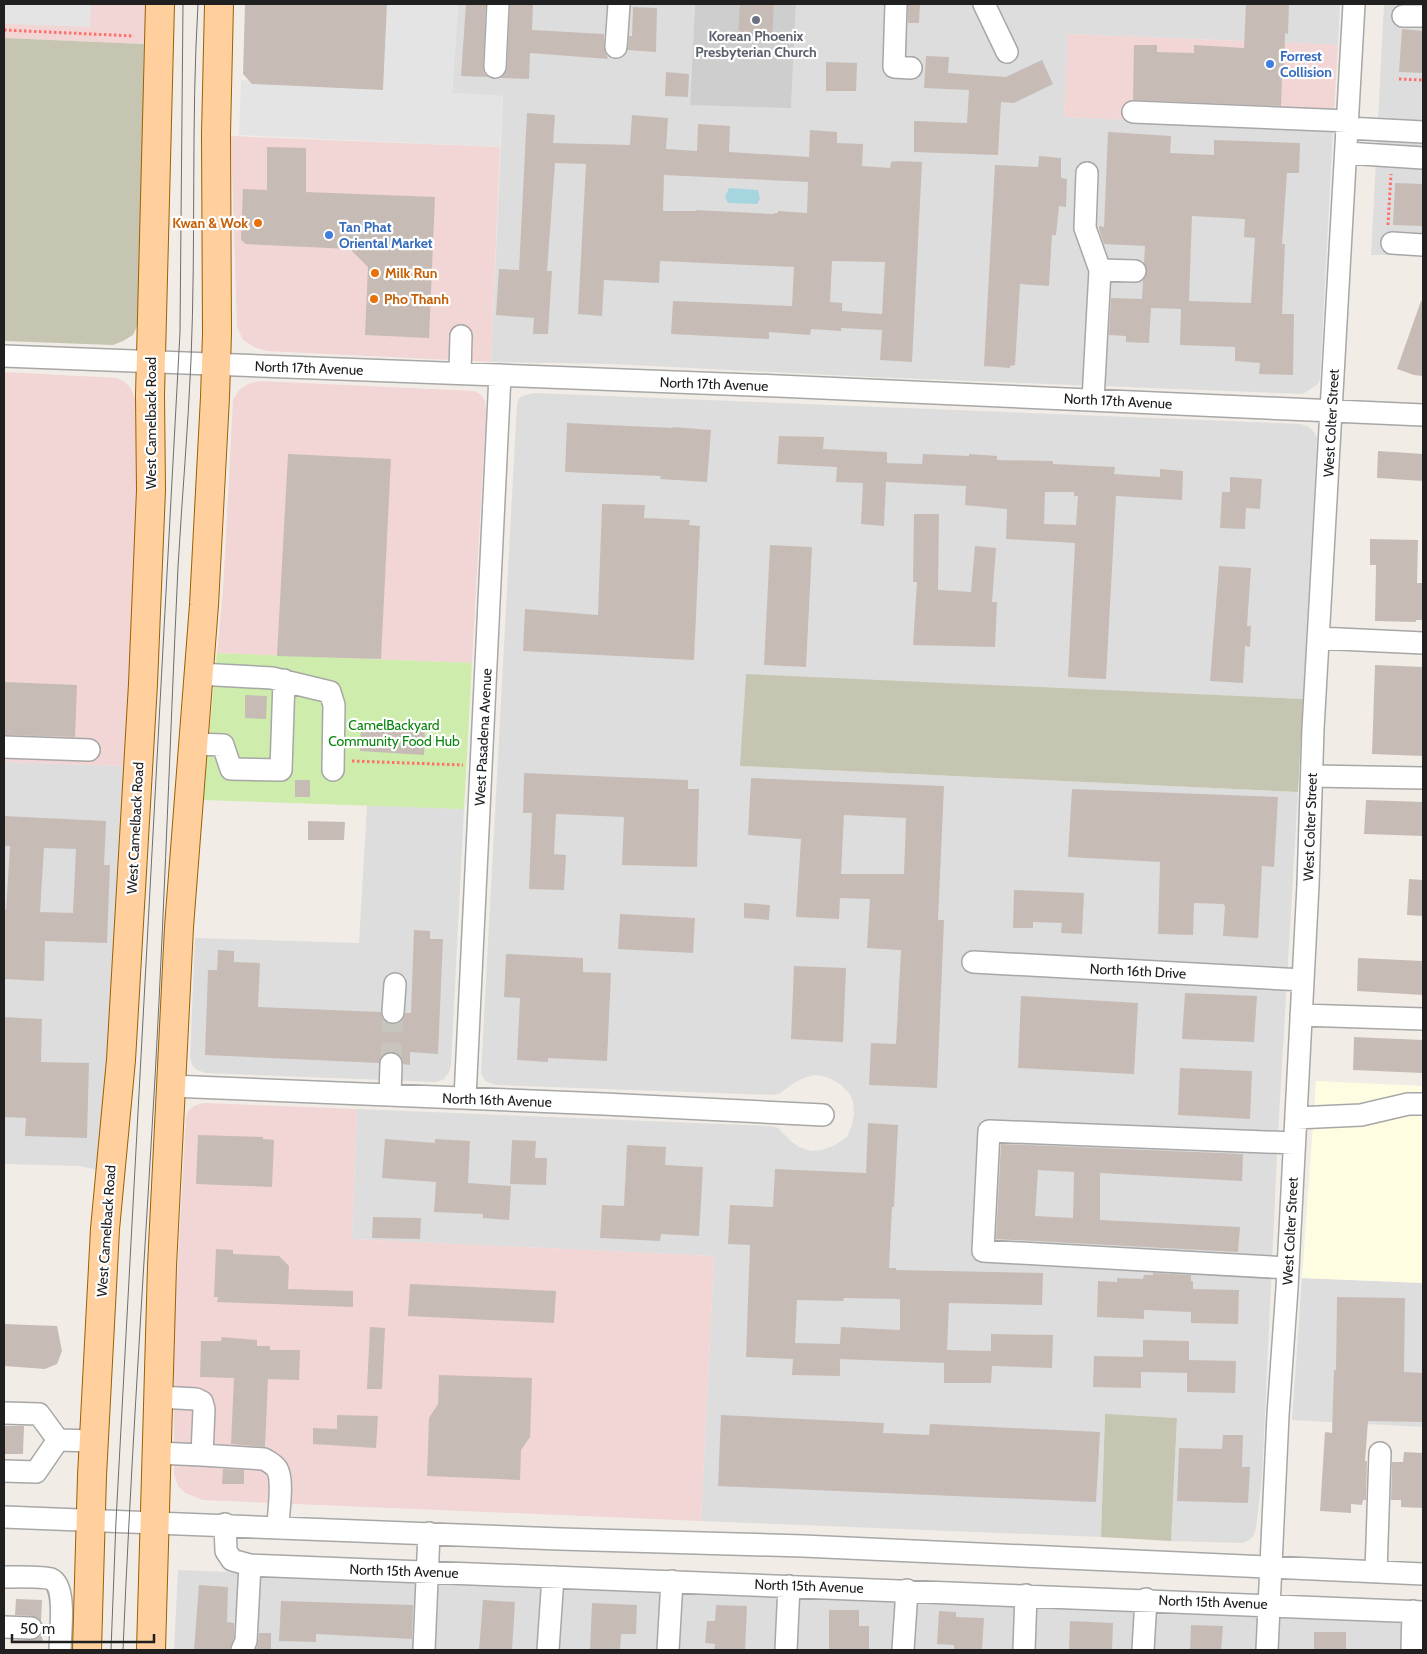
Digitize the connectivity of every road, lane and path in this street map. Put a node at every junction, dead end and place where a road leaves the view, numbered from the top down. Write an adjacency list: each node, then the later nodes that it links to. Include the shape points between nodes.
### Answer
1 (160, 4): 29 (main road, West Camelback Road)
2 (219, 4): 30 (main road)
3 (498, 4): 12 (street)
4 (619, 4): 10 (street)
5 (896, 4): 13 (street, via 894,67)
6 (984, 4): 11 (street)
7 (1354, 4): 17 (street, West Colter Street)
8 (4, 30): 9 (path)
9 (134, 36)
10 (616, 47)
11 (1007, 52)
12 (495, 67)
13 (911, 68)
14 (1399, 79): 15 (path)
15 (1423, 80)
16 (1133, 112): 17 (street)
17 (1348, 124): 18 (street); 19 (street, West Colter Street)
18 (1423, 132)
19 (1346, 153): 20 (street); 34 (street, West Colter Street)
20 (1423, 158)
21 (1391, 171): 23 (path)
22 (1087, 173): 25 (street, via 1085,228)
23 (1390, 236): 24 (street)
24 (1423, 245)
25 (1100, 270): 26 (street); 33 (street)
26 (1135, 271)
27 (461, 336): 31 (street)
28 (4, 356): 29 (street, North 17th Avenue)
29 (151, 362): 30 (street, North 17th Avenue); 65 (main road, West Camelback Road, via 151,490 143,684 121,1060 105,1229)
30 (216, 364): 31 (street, North 17th Avenue); 38 (main road)
31 (460, 373): 32 (street, North 17th Avenue)
32 (500, 375): 33 (street, North 17th Avenue); 44 (street, West Pasadena Avenue)
33 (1093, 400): 34 (street, North 17th Avenue)
34 (1332, 411): 35 (street, North 17th Avenue); 36 (street, West Colter Street)
35 (1423, 415)
36 (1318, 638): 37 (street); 45 (street, West Colter Street)
37 (1423, 643)
38 (199, 674): 39 (street); 40 (main road)
39 (284, 680): 40 (street, via 280,770 231,769 223,745); 43 (street, via 330,692 334,705)
40 (194, 744): 54 (main road, via 179,926)
41 (4, 747): 42 (street)
42 (88, 750)
43 (333, 765): 44 (path)
44 (481, 766): 56 (street, West Pasadena Avenue)
45 (1312, 776): 46 (street); 48 (street, West Colter Street)
46 (1423, 778)
47 (973, 962): 48 (street, North 16th Drive)
48 (1303, 980): 51 (street, West Colter Street)
49 (395, 984): 50 (street)
50 (393, 1012)
51 (1301, 1015): 52 (street); 59 (street, West Colter Street)
52 (1423, 1019)
53 (391, 1064): 55 (street)
54 (171, 1086): 55 (street, North 16th Avenue); 62 (main road)
55 (390, 1095): 56 (street, North 16th Avenue)
56 (465, 1098): 58 (street, North 16th Avenue)
57 (1423, 1104): 59 (street, via 1408,1104 1361,1116)
58 (823, 1116)
59 (1296, 1118): 60 (street, West Colter Street)
60 (1294, 1143): 61 (street, West Colter Street); 61 (street, via 989,1130 983,1251)
61 (1288, 1268): 77 (street, West Colter Street)
62 (159, 1397): 66 (main road); 68 (street, via 202,1402)
63 (4, 1413): 64 (street, via 39,1414)
64 (58, 1440): 65 (street); 69 (street, via 36,1472)
65 (94, 1441): 71 (main road, West Camelback Road)
66 (157, 1453): 68 (street); 72 (main road)
67 (1380, 1453): 79 (street)
68 (202, 1454): 74 (street, via 271,1462 280,1477)
69 (4, 1471)
70 (4, 1517): 71 (street)
71 (90, 1520): 72 (street); 87 (main road, West Camelback Road)
72 (155, 1522): 73 (street); 97 (main road)
73 (225, 1524): 74 (street); 76 (street, North 15th Avenue, via 226,1552 232,1560)
74 (278, 1527): 75 (street)
75 (429, 1533): 77 (street, via 803,1546); 78 (street)
76 (250, 1565): 78 (street, North 15th Avenue); 94 (street)
77 (1271, 1568): 79 (street); 90 (street, West Colter Street)
78 (428, 1571): 82 (street, North 15th Avenue); 98 (street)
79 (1376, 1572): 80 (street)
80 (1423, 1574)
81 (4, 1577): 86 (street, via 49,1578 57,1583)
82 (552, 1577): 83 (street, North 15th Avenue); 99 (street)
83 (672, 1581): 84 (street, North 15th Avenue); 100 (street)
84 (789, 1586): 85 (street, North 15th Avenue); 101 (street)
85 (907, 1590): 88 (street, North 15th Avenue); 102 (street)
86 (60, 1591): 87 (street); 93 (street)
87 (88, 1591): 96 (main road, West Camelback Road)
88 (1026, 1595): 89 (street, North 15th Avenue); 103 (street)
89 (1146, 1600): 90 (street, North 15th Avenue); 104 (street)
90 (1269, 1604): 91 (street, North 15th Avenue); 105 (street, West Colter Street)
91 (1418, 1612): 106 (street)
92 (4, 1627): 93 (street)
93 (45, 1629): 95 (street)
94 (244, 1646)
95 (61, 1650): 96 (street)
96 (87, 1650)
97 (151, 1650)
98 (424, 1650)
99 (548, 1650)
100 (668, 1650)
101 (786, 1650)
102 (903, 1650)
103 (1024, 1650)
104 (1144, 1650)
105 (1267, 1650)
106 (1412, 1650)

